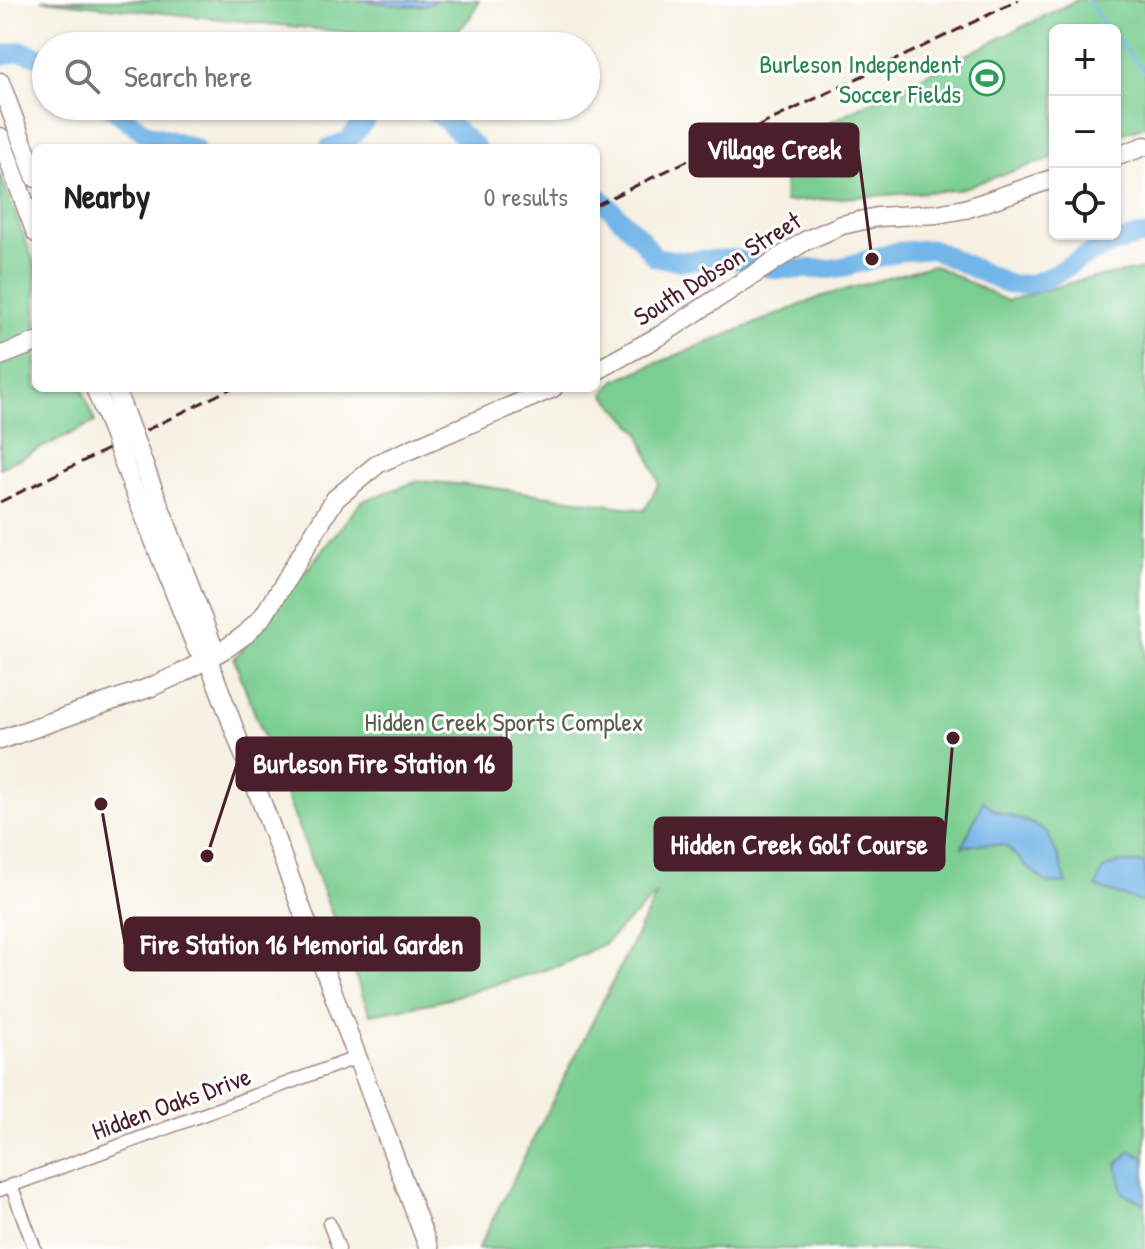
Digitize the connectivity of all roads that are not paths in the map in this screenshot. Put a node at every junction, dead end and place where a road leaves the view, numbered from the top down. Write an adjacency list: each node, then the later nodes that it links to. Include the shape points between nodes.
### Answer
1 (0, 82): 5 (street)
2 (2, 141): 7 (street)
3 (1145, 146): 4 (street)
4 (1121, 155)
5 (32, 167)
6 (1049, 180): 10 (street, South Dobson Street, via 965,209 842,225 805,241)
7 (32, 222)
8 (32, 344): 9 (street)
9 (0, 356)
10 (600, 369)
11 (98, 392): 14 (street)
12 (115, 392): 14 (street)
13 (544, 392): 15 (street, via 379,463 335,499 264,615)
14 (116, 416): 15 (street, bridge, via 212,644)
15 (208, 659): 16 (street, via 151,687); 17 (street)
16 (0, 740)
17 (358, 1057): 18 (street, Hidden Oaks Drive); 22 (street)
18 (6, 1188): 20 (street)
19 (329, 1223): 21 (street)
20 (35, 1249)
21 (339, 1249)
22 (429, 1249)

